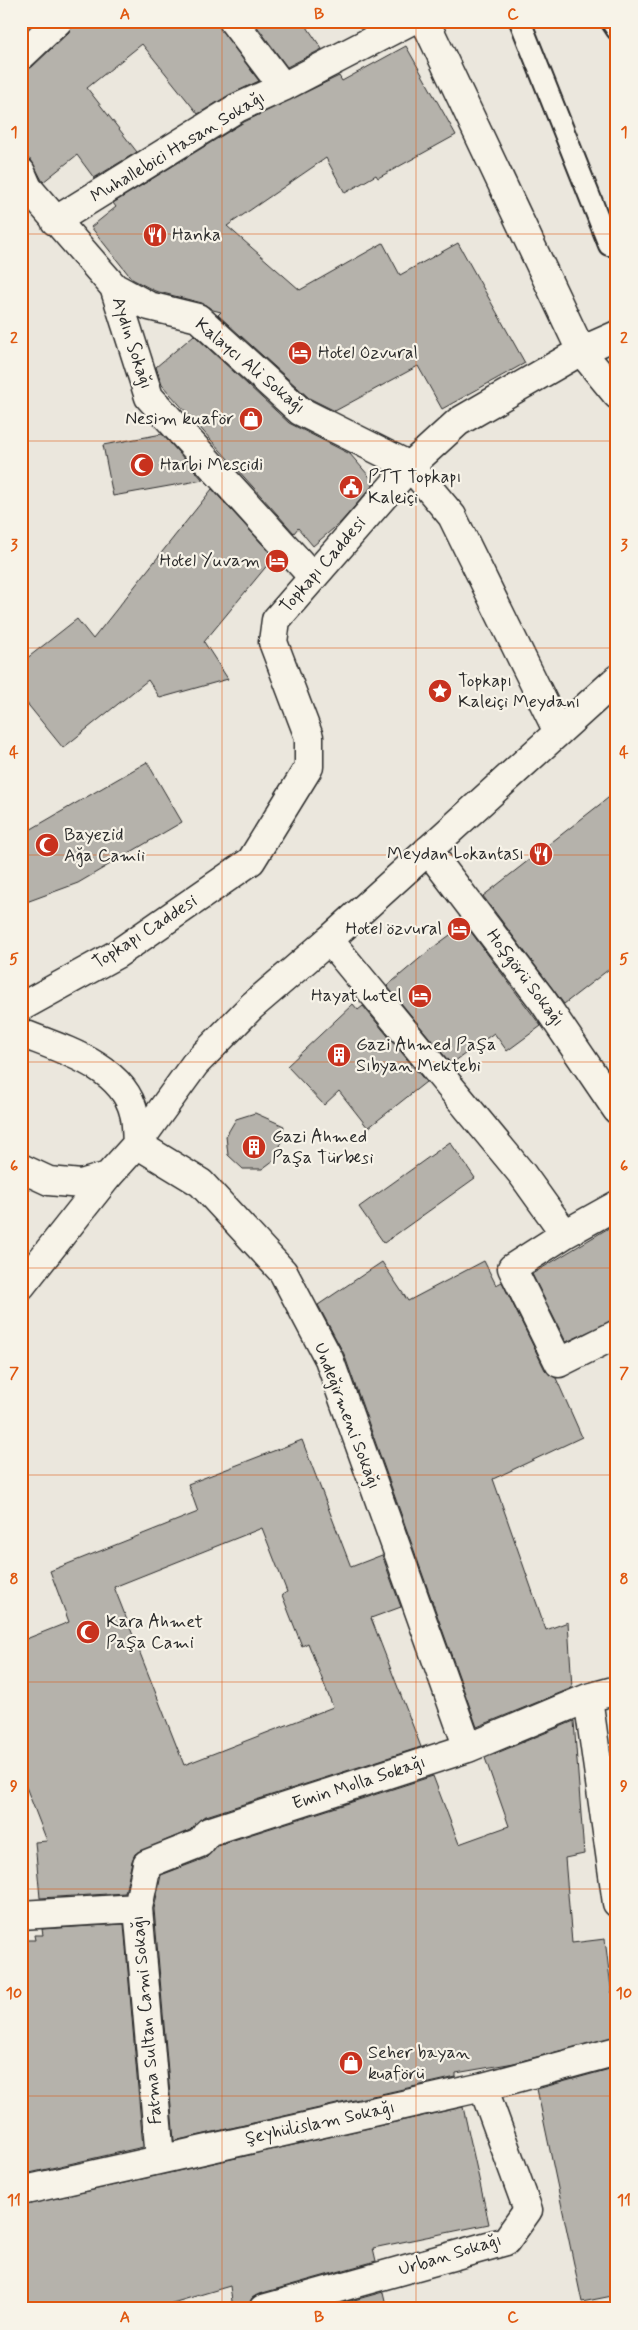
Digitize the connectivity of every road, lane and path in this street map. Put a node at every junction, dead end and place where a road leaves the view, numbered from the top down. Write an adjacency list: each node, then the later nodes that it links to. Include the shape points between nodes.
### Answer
1 (58, 21): 8 (street)
2 (233, 21): 9 (street)
3 (410, 21): 9 (street, Muhallebici Hasan Sokağı)
4 (425, 21): 15 (street)
5 (520, 21): 12 (lane)
6 (611, 21): 7 (lane)
7 (617, 30)
8 (21, 56)
9 (282, 87): 11 (street, Muhallebici Hasan Sokağı, via 236,108)
10 (21, 172): 11 (street, Kalaycı Ali Sokağı, via 28,188)
11 (55, 221): 13 (street, Kalaycı Ali Sokağı)
12 (610, 245)
13 (114, 287): 17 (street, Kalaycı Ali Sokağı, via 150,306 198,318 300,411); 18 (street, Aydın Sokağı, via 149,396)
14 (617, 335): 15 (street, Topkapı Caddesi)
15 (581, 351): 16 (street); 17 (street, Topkapı Caddesi, via 458,422)
16 (617, 395)
17 (410, 466): 18 (street, Topkapı Caddesi); 20 (street, via 452,516)
18 (312, 576): 23 (street, Topkapı Caddesi, via 276,620 273,642 309,737 309,767 251,861 117,954)
19 (617, 679): 20 (street)
20 (558, 732): 21 (street)
21 (428, 850): 22 (street); 25 (street, Hoşgörü Sokağı, via 544,1001)
22 (329, 940): 26 (street, via 252,1006 195,1064); 30 (street, via 522,1174)
23 (21, 1006)
24 (21, 1033): 26 (street, via 108,1074 126,1094 132,1107)
25 (617, 1110)
26 (137, 1144): 28 (street); 35 (street, Undeğirmeni Sokağı, via 202,1183 282,1272 329,1359)
27 (21, 1168): 28 (street, via 57,1182 81,1184)
28 (108, 1176): 31 (street)
29 (617, 1205): 30 (street)
30 (565, 1234): 32 (street, via 512,1268 559,1364)
31 (21, 1286)
32 (617, 1334)
33 (617, 1690): 34 (street, Emin Molla Sokağı)
34 (588, 1698): 35 (street, Emin Molla Sokağı); 36 (street)
35 (468, 1748): 37 (street, Emin Molla Sokağı, via 208,1832 200,1843 147,1864)
36 (617, 1903)
37 (138, 1908): 38 (street, Fatma Sultan Cami Sokağı); 41 (street, Fatma Sultan Cami Sokağı)
38 (21, 1915)
39 (617, 2050): 40 (street, Şeyhülislam Sokağı)
40 (483, 2087): 41 (street, Şeyhülislam Sokağı); 43 (street, Urban Sokağı, via 528,2210 506,2241)
41 (160, 2158): 42 (street, Şeyhülislam Sokağı)
42 (21, 2191)
43 (263, 2309)

